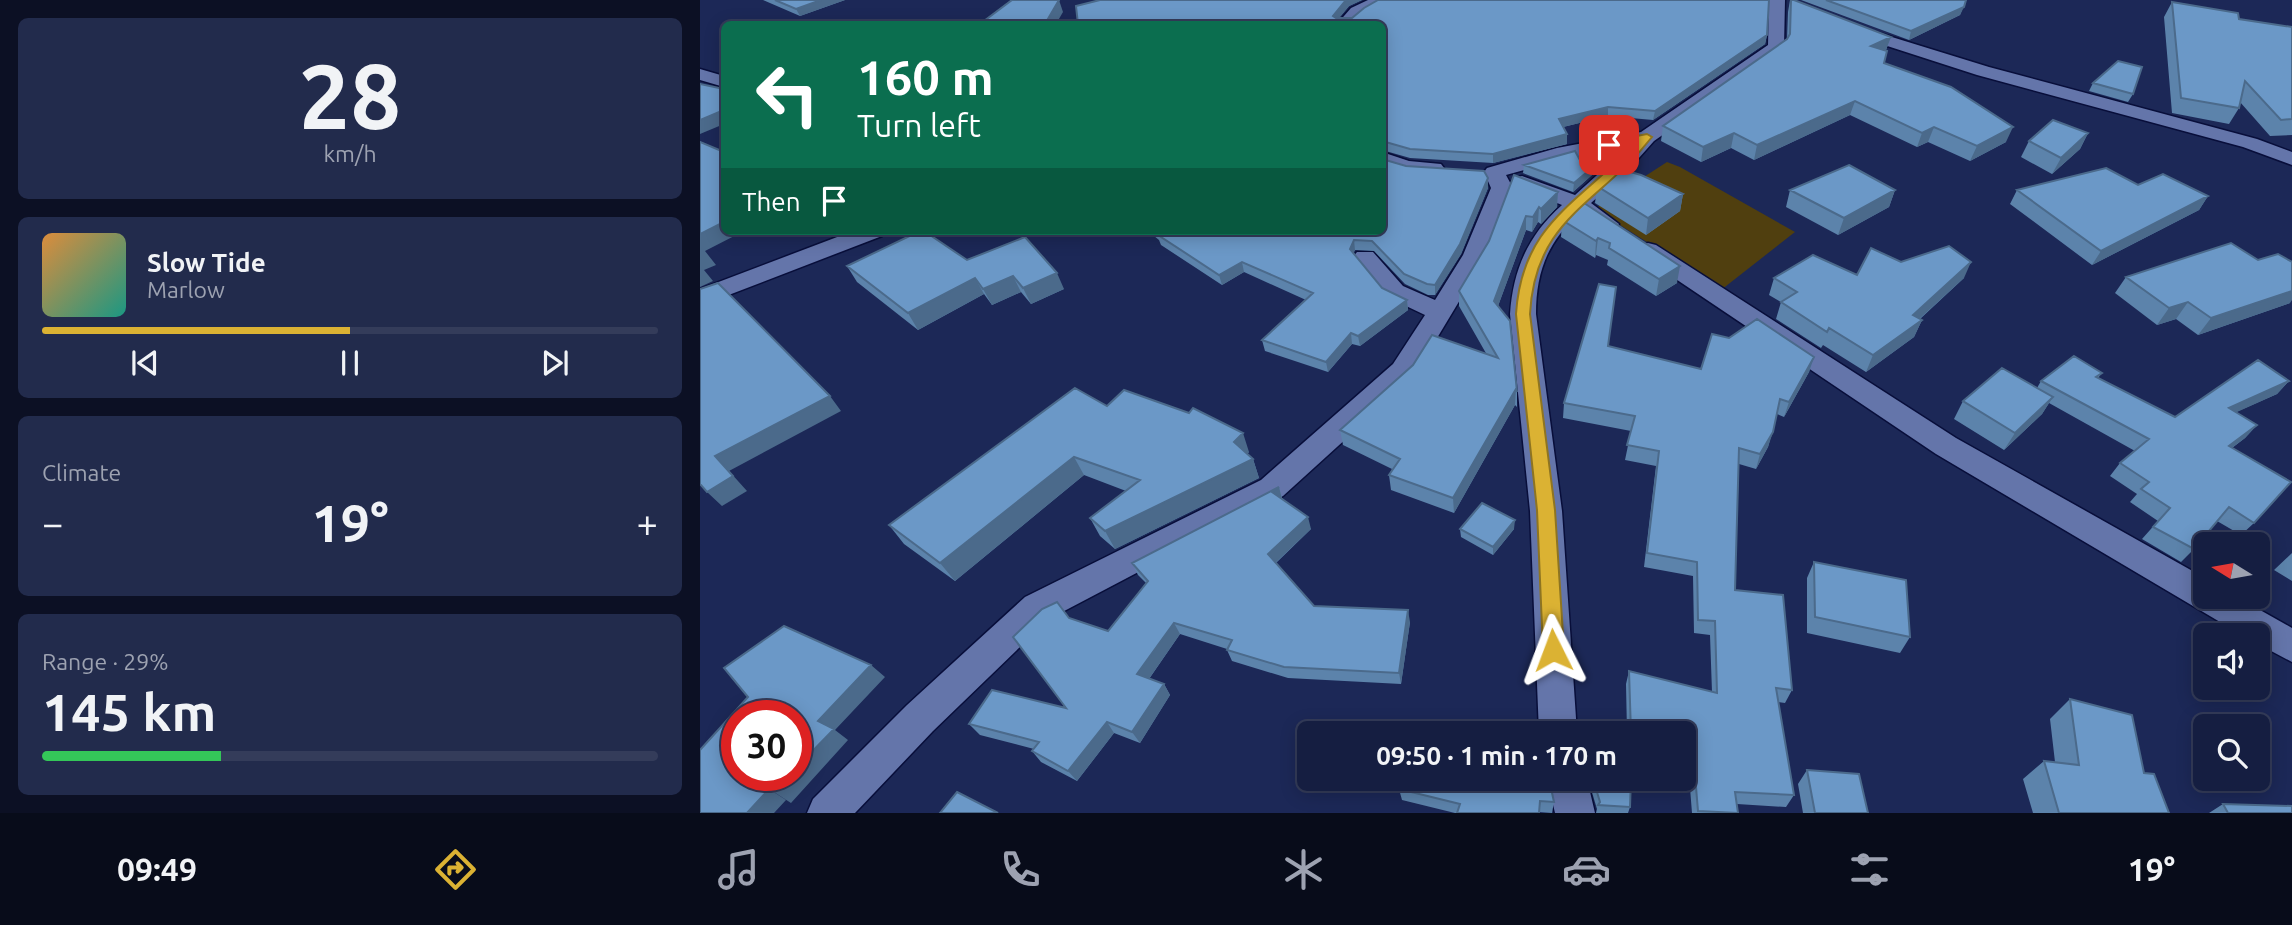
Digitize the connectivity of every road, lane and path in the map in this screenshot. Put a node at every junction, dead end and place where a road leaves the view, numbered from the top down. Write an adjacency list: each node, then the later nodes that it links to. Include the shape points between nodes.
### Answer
1 (1380, 0): 3 (street)
2 (1782, 2): 7 (street, via 1776,47)
3 (1348, 21)
4 (1836, 24): 9 (street, via 1983,71)
5 (700, 74): 6 (street)
6 (721, 81)
7 (1647, 137): 12 (street); 13 (street)
8 (2292, 141): 9 (street)
9 (2249, 143): 10 (street)
10 (2292, 157)
11 (1386, 159): 12 (street, via 1407,167)
12 (1474, 170): 13 (street); 17 (street, via 1502,188 1475,255)
13 (1578, 204): 18 (street, via 1945,446); 21 (street, via 1552,226 1532,260 1524,286 1523,314 1546,510)
14 (864, 235): 16 (street)
15 (1365, 257): 17 (street, via 1394,291)
16 (700, 298)
17 (1439, 312): 23 (street, via 1403,371 1272,488 1037,608)
18 (2193, 589)
19 (2228, 609): 20 (street)
20 (2292, 646)
21 (1557, 721)
22 (1570, 791): 24 (street)
23 (827, 813)
24 (1575, 813)

